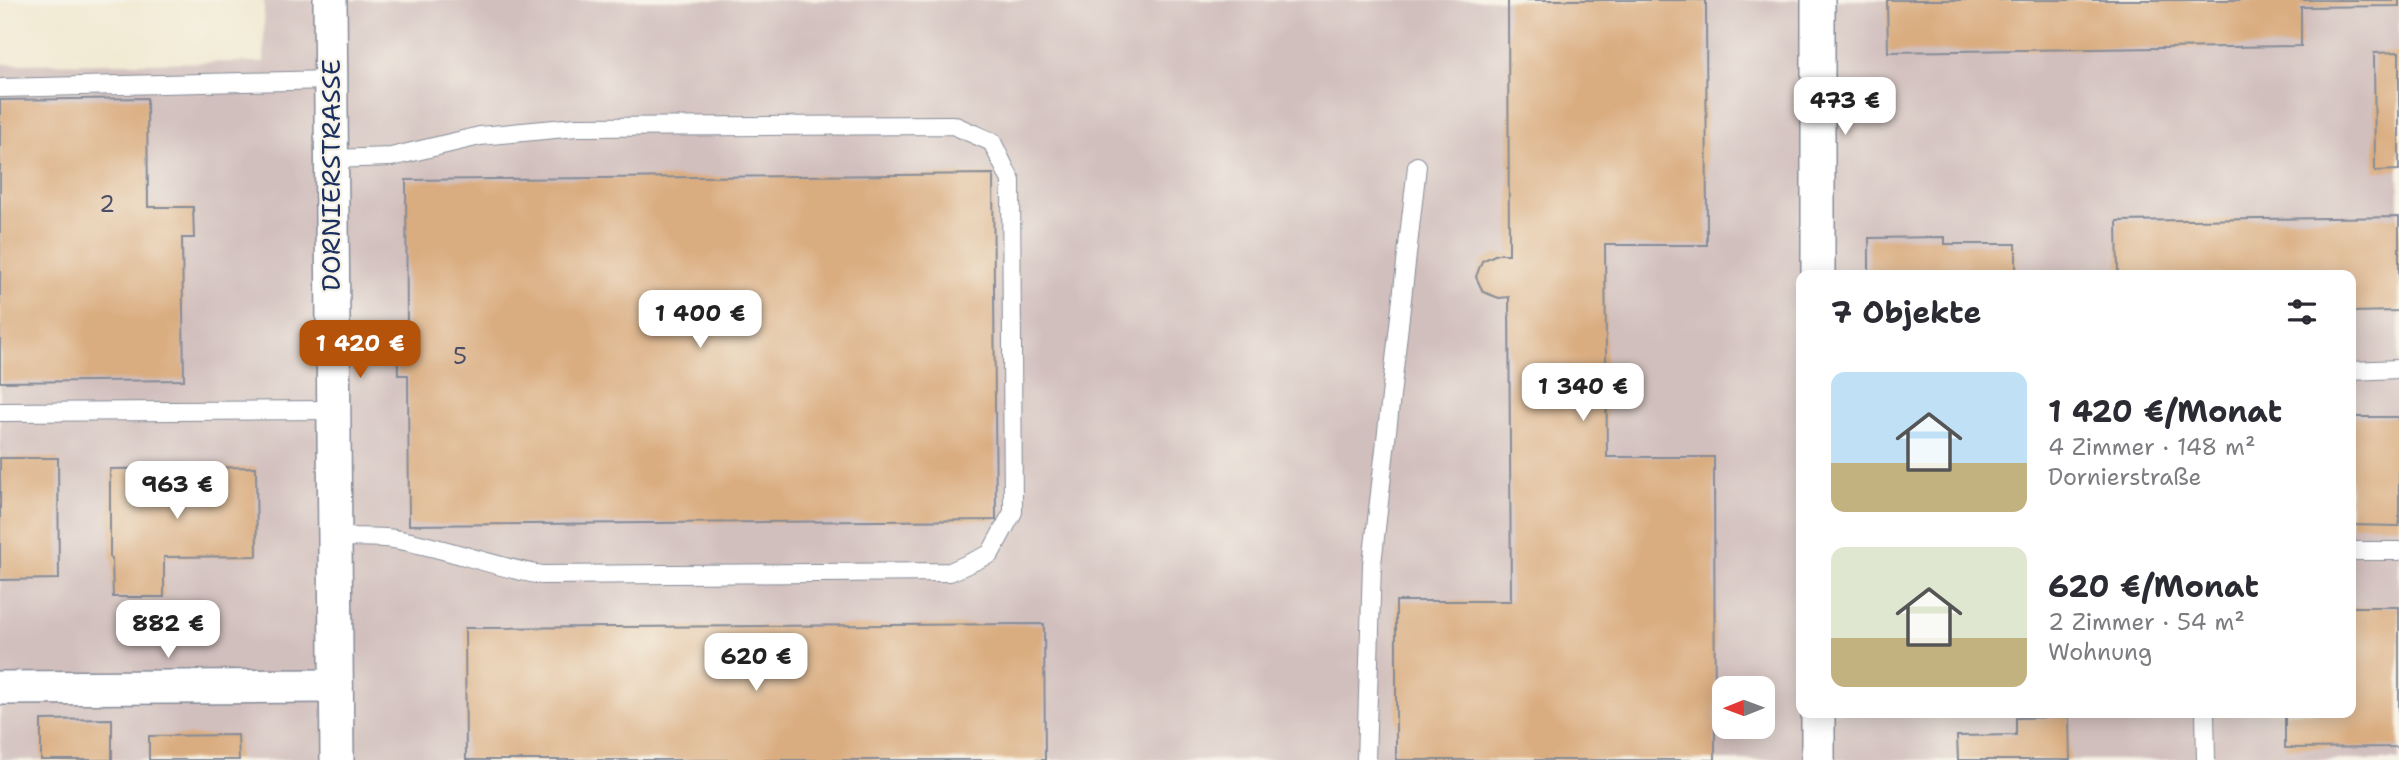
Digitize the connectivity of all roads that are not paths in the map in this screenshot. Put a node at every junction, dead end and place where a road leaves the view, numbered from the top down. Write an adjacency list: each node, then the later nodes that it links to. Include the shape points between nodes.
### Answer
1 (330, 0): 3 (street, DORNIERSTRASSE)
2 (1818, 0): 7 (street)
3 (331, 80): 4 (lane); 5 (street, DORNIERSTRASSE)
4 (0, 88)
5 (331, 159): 10 (street, DORNIERSTRASSE); 12 (lane, via 391,157 480,136 576,127 953,125 992,142 1012,181 1013,512 990,554 950,572 542,575 503,569 404,541)
6 (1417, 166): 20 (lane, via 1372,564)
7 (1818, 270)
8 (2399, 369): 9 (lane)
9 (2356, 371)
10 (333, 410): 11 (lane); 12 (street, DORNIERSTRASSE)
11 (0, 412)
12 (335, 537): 15 (street, DORNIERSTRASSE)
13 (2356, 551): 14 (lane)
14 (2399, 551)
15 (336, 686): 16 (street); 19 (street, DORNIERSTRASSE)
16 (0, 688)
17 (1818, 718): 21 (street)
18 (2205, 718): 22 (lane)
19 (337, 760)
20 (1366, 760)
21 (1818, 760)
22 (2206, 760)

